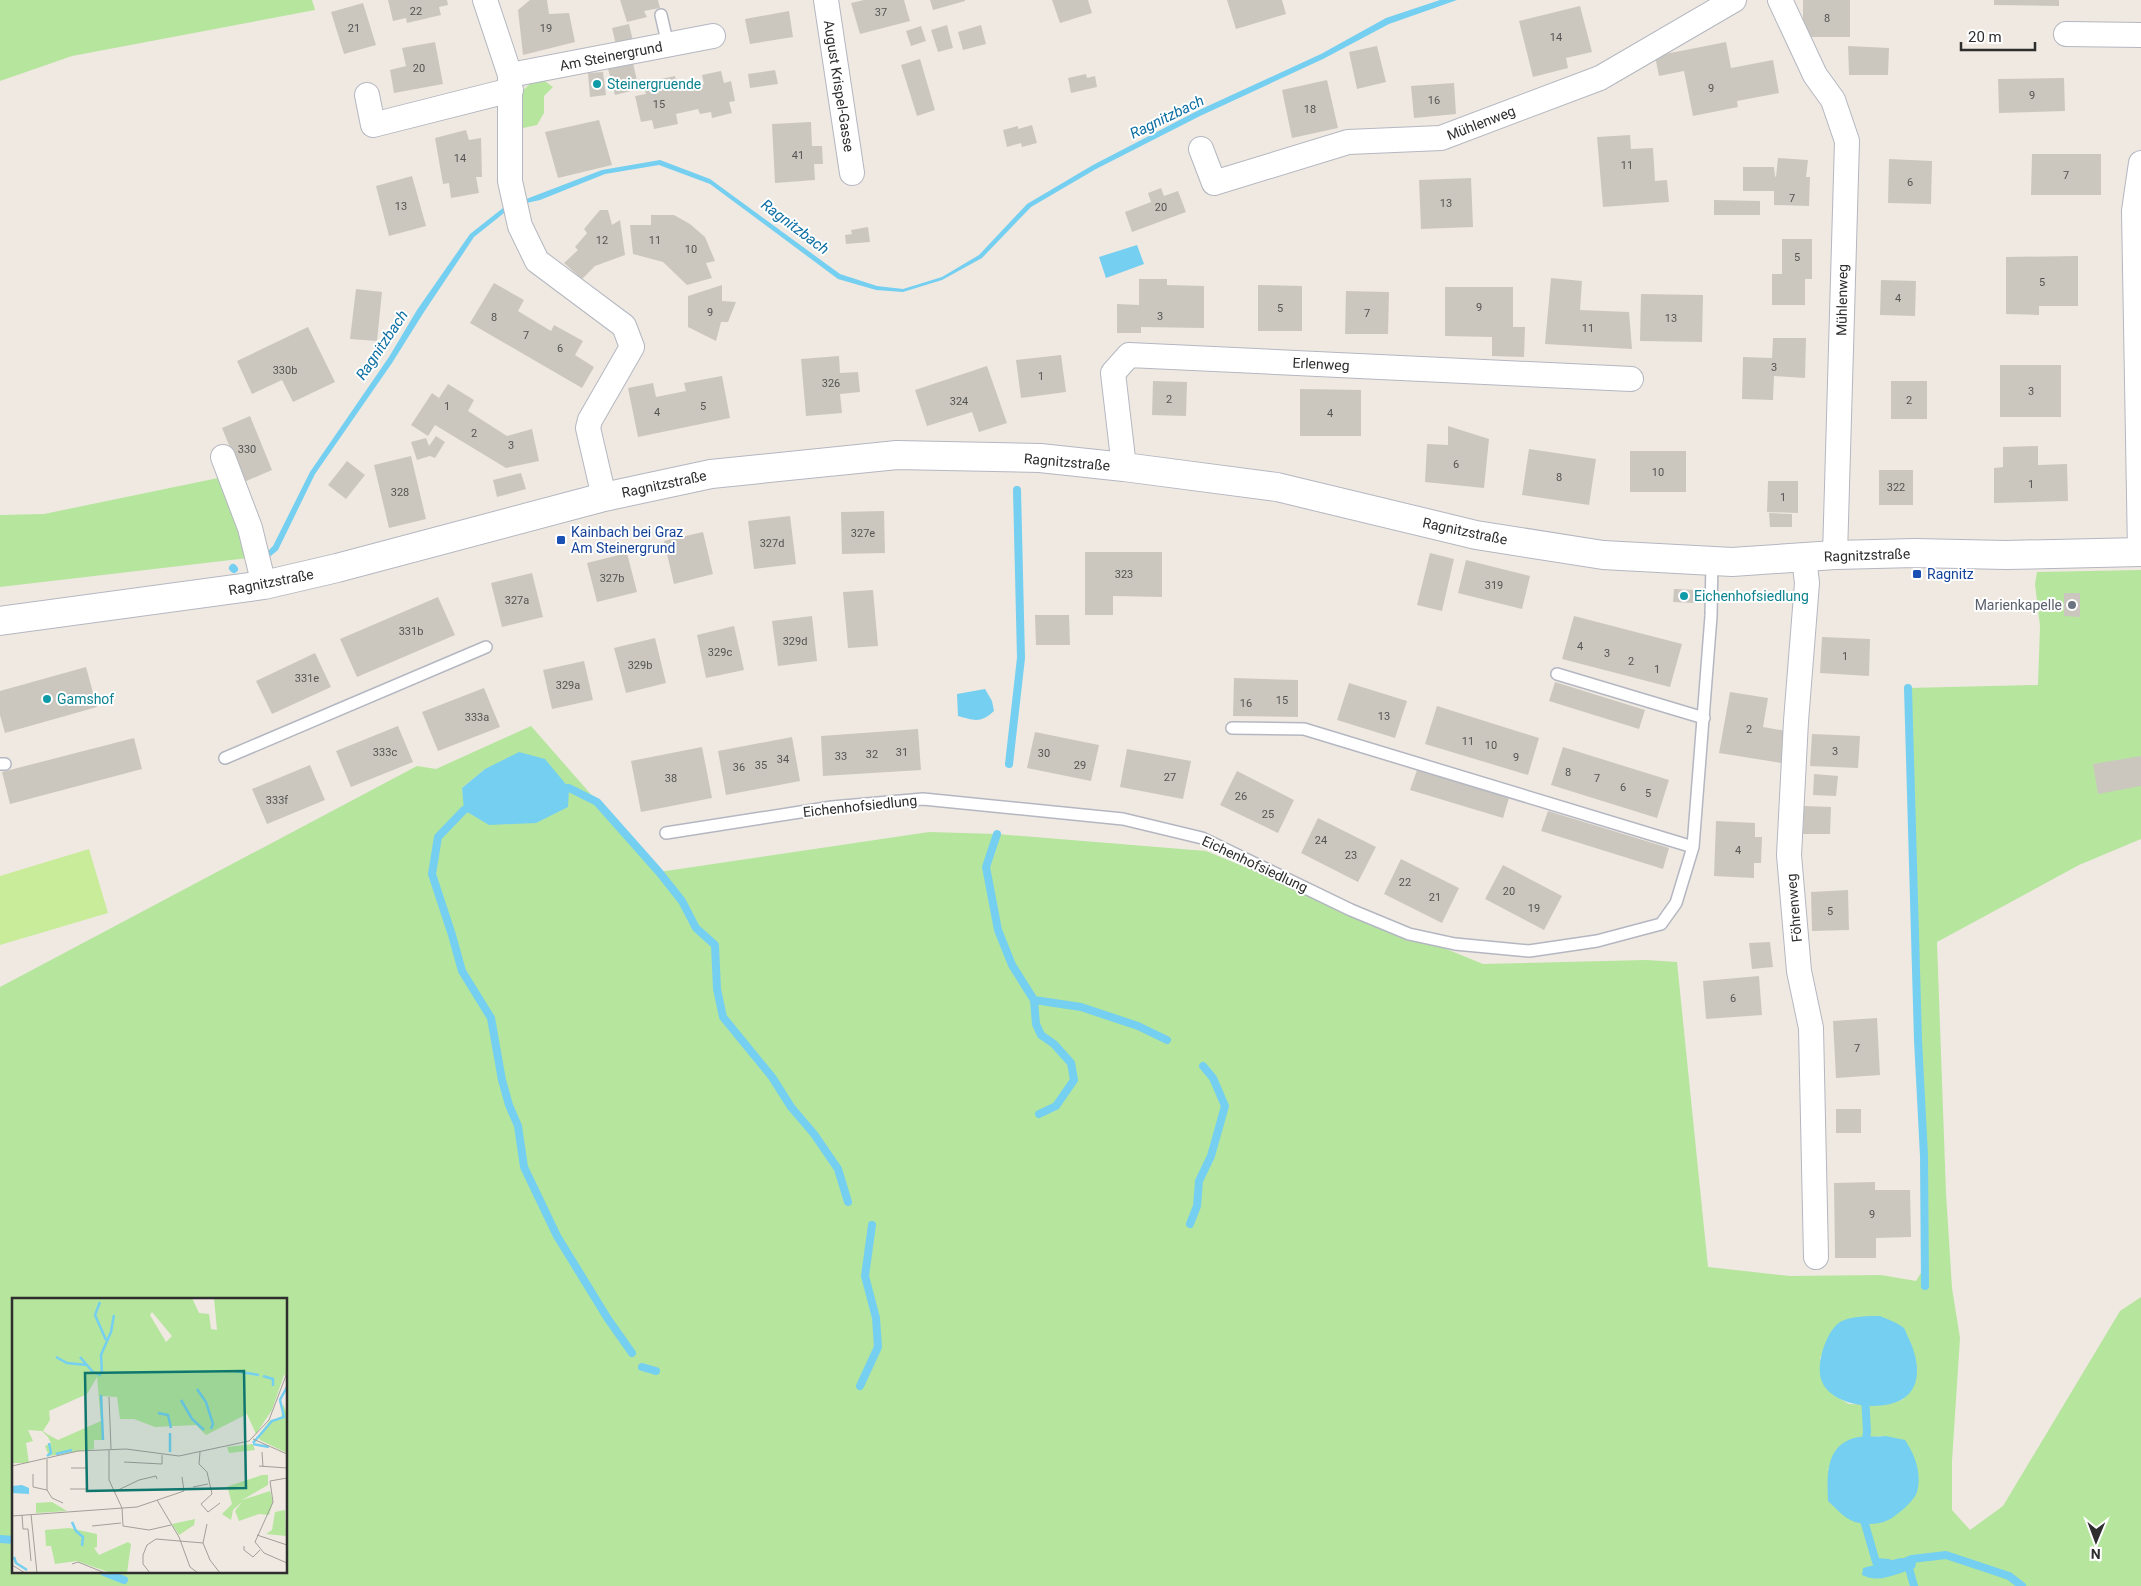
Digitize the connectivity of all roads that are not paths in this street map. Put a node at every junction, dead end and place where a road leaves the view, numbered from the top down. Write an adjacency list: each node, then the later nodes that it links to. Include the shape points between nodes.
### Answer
1 (485, 0): 10 (street)
2 (826, 0): 14 (street, August Krispel-Gasse)
3 (1734, 0): 12 (street, Mühlenweg, via 1600,78 1441,138 1348,142 1214,183)
4 (1780, 0): 21 (street, Mühlenweg, via 1815,75 1833,100 1846,141)
5 (661, 14): 9 (lane)
6 (2066, 34): 7 (street)
7 (2141, 35)
8 (713, 36): 9 (street, Am Steinergrund)
9 (668, 45): 10 (street, Am Steinergrund)
10 (510, 83): 11 (street, Am Steinergrund, via 373,126); 19 (street, via 510,181 520,226 537,261 624,326 632,347 588,428)
11 (367, 95)
12 (1201, 149)
13 (2141, 163): 15 (street, via 2134,210)
14 (852, 172)
15 (2138, 309): 20 (street)
16 (1631, 379): 18 (street, Erlenweg, via 1129,355 1113,373)
17 (222, 457): 24 (street, via 250,528)
18 (1124, 467): 19 (main road, Ragnitzstraße, via 1040,458 897,455 711,474); 23 (main road, Ragnitzstraße, via 1277,487 1476,536 1603,555)
19 (604, 497): 24 (main road, Ragnitzstraße, via 337,568)
20 (2140, 552): 21 (main road, Ragnitzstraße)
21 (1835, 555): 22 (main road, Ragnitzstraße)
22 (1804, 558): 23 (main road, Ragnitzstraße); 33 (street, Föhrenweg, via 1807,583 1789,855 1799,971 1810,1028)
23 (1712, 561): 28 (lane, Eichenhofsiedlung, via 1712,616)
24 (260, 566): 25 (main road, Ragnitzstraße)
25 (0, 621)
26 (486, 646): 30 (lane)
27 (1557, 674): 28 (lane)
28 (1704, 718): 32 (lane, Eichenhofsiedlung)
29 (1232, 728): 32 (lane, via 1304,730)
30 (226, 758)
31 (666, 833): 32 (lane, Eichenhofsiedlung, via 832,807 923,799 1123,819 1202,838 1351,910 1409,934 1455,944 1530,951 1597,941 1661,924 1676,902)
32 (1693, 847)
33 (1816, 1257)

